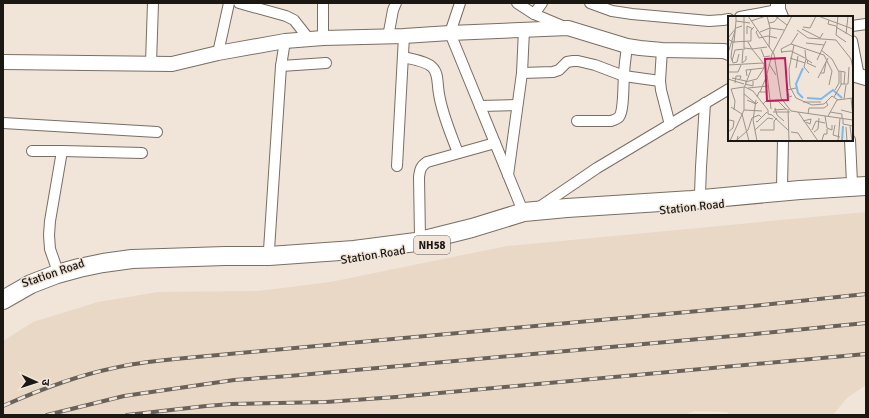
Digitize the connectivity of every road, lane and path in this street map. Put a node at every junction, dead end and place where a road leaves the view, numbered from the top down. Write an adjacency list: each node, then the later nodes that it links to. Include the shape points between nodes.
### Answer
1 (153, 3): 30 (street)
2 (229, 3): 27 (street)
3 (239, 3): 21 (street, via 286,16)
4 (324, 3): 21 (street)
5 (396, 3): 20 (street)
6 (460, 3): 18 (street)
7 (516, 3): 11 (street)
8 (542, 3): 11 (street)
9 (590, 3): 13 (street, via 612,11 632,14 709,21)
10 (779, 10): 12 (street)
11 (534, 14): 16 (street)
12 (746, 16)
13 (728, 19)
14 (866, 24): 15 (street)
15 (853, 26)
16 (568, 28): 17 (street); 23 (street)
17 (524, 30): 18 (street); 33 (street)
18 (450, 33): 19 (street); 40 (street)
19 (404, 36): 20 (street); 28 (street)
20 (388, 37): 21 (street)
21 (316, 38): 22 (street)
22 (285, 41): 27 (street); 32 (street)
23 (627, 46): 25 (street); 34 (street)
24 (853, 46): 35 (street)
25 (662, 50): 26 (street); 36 (street)
26 (728, 53)
27 (218, 54): 30 (street, via 172,64)
28 (403, 57): 51 (street, via 433,67 437,75 441,105); 52 (street)
29 (3, 62): 30 (street)
30 (151, 63)
31 (326, 63): 32 (street)
32 (281, 66): 60 (street)
33 (522, 73): 34 (street, via 553,72 573,61); 39 (street)
34 (624, 76): 36 (street); 41 (street, via 619,117 610,121)
35 (859, 76)
36 (660, 81): 43 (street)
37 (728, 90): 38 (street)
38 (705, 103): 43 (street); 56 (street)
39 (517, 105): 40 (street); 53 (street)
40 (480, 106): 47 (street)
41 (577, 121)
42 (3, 124): 44 (street)
43 (670, 125): 57 (street, via 597,168)
44 (157, 132)
45 (783, 141): 54 (street)
46 (850, 141): 55 (street)
47 (494, 143): 51 (street); 53 (street)
48 (62, 150): 49 (street); 50 (street); 61 (street, via 49,235 50,248)
49 (32, 151)
50 (142, 152)
51 (458, 153): 59 (street, via 427,162 420,169)
52 (397, 166)
53 (508, 176): 58 (street)
54 (782, 187): 55 (highway, Station Road / NH58); 56 (highway, Station Road / NH58)
55 (863, 187): 63 (highway, via 524,212 416,242 354,250 269,256 132,259 79,268 44,279); 64 (highway, via 674,206 536,215 411,247 289,262 138,265 96,270 73,274 43,284); 65 (highway, Station Road / NH58, via 829,197 552,217 409,250 336,261 110,272 64,281)
56 (700, 194): 57 (highway, Station Road / NH58)
57 (541, 206): 58 (highway, Station Road / NH58)
58 (522, 209): 59 (highway, Station Road / NH58)
59 (420, 238): 60 (highway, Station Road / NH58)
60 (269, 250): 61 (highway, Station Road / NH58, via 122,255)
61 (57, 269): 62 (highway, Station Road / NH58)
62 (3, 293)
63 (3, 300)
64 (3, 305)
65 (3, 309)

